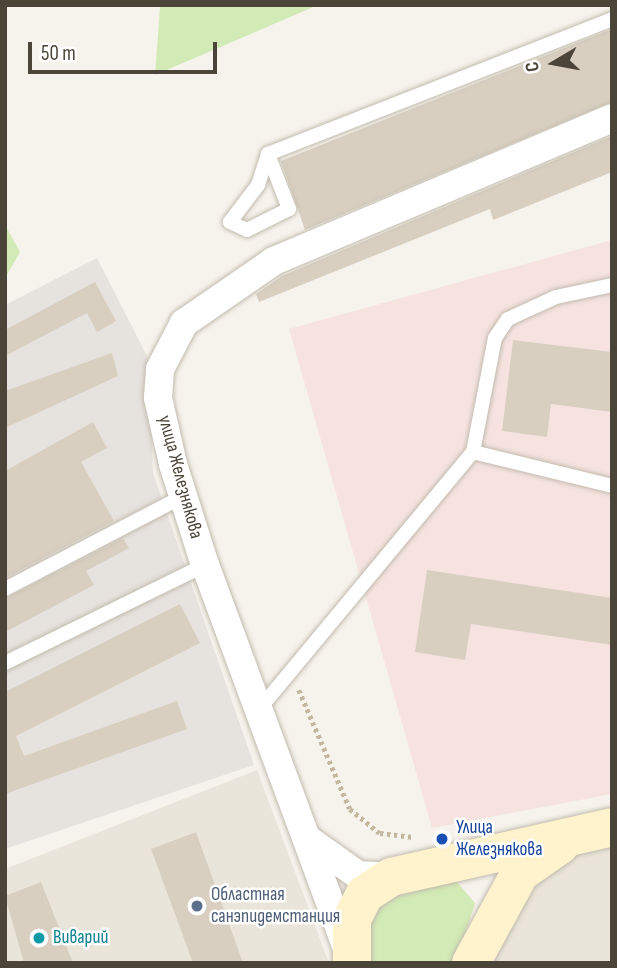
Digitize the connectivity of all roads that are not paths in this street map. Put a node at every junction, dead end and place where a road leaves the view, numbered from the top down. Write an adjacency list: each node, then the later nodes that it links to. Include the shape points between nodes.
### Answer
1 (612, 19): 3 (lane)
2 (612, 118): 7 (street, улица Железнякова, via 274,261 184,323 167,348 158,398)
3 (268, 154): 3 (lane, via 289,209 247,230 230,222 258,185)
4 (612, 285): 5 (lane, via 556,297 508,319 495,338)
5 (473, 452): 6 (lane); 11 (lane)
6 (612, 485)
7 (184, 496): 8 (street, улица Железнякова); 9 (lane)
8 (205, 565): 10 (lane); 11 (street, улица Железнякова)
9 (5, 589)
10 (5, 663)
11 (256, 713): 13 (street, улица Железнякова)
12 (598, 830): 14 (main road); 16 (main road, via 520,873)
13 (310, 841): 15 (street, via 358,875); 17 (street, улица Железнякова)
14 (431, 850): 15 (main road); 16 (main road, via 479,885)
15 (391, 877): 17 (main road, via 365,894 352,919)
16 (489, 919): 18 (main road)
17 (351, 959)
18 (471, 963)

